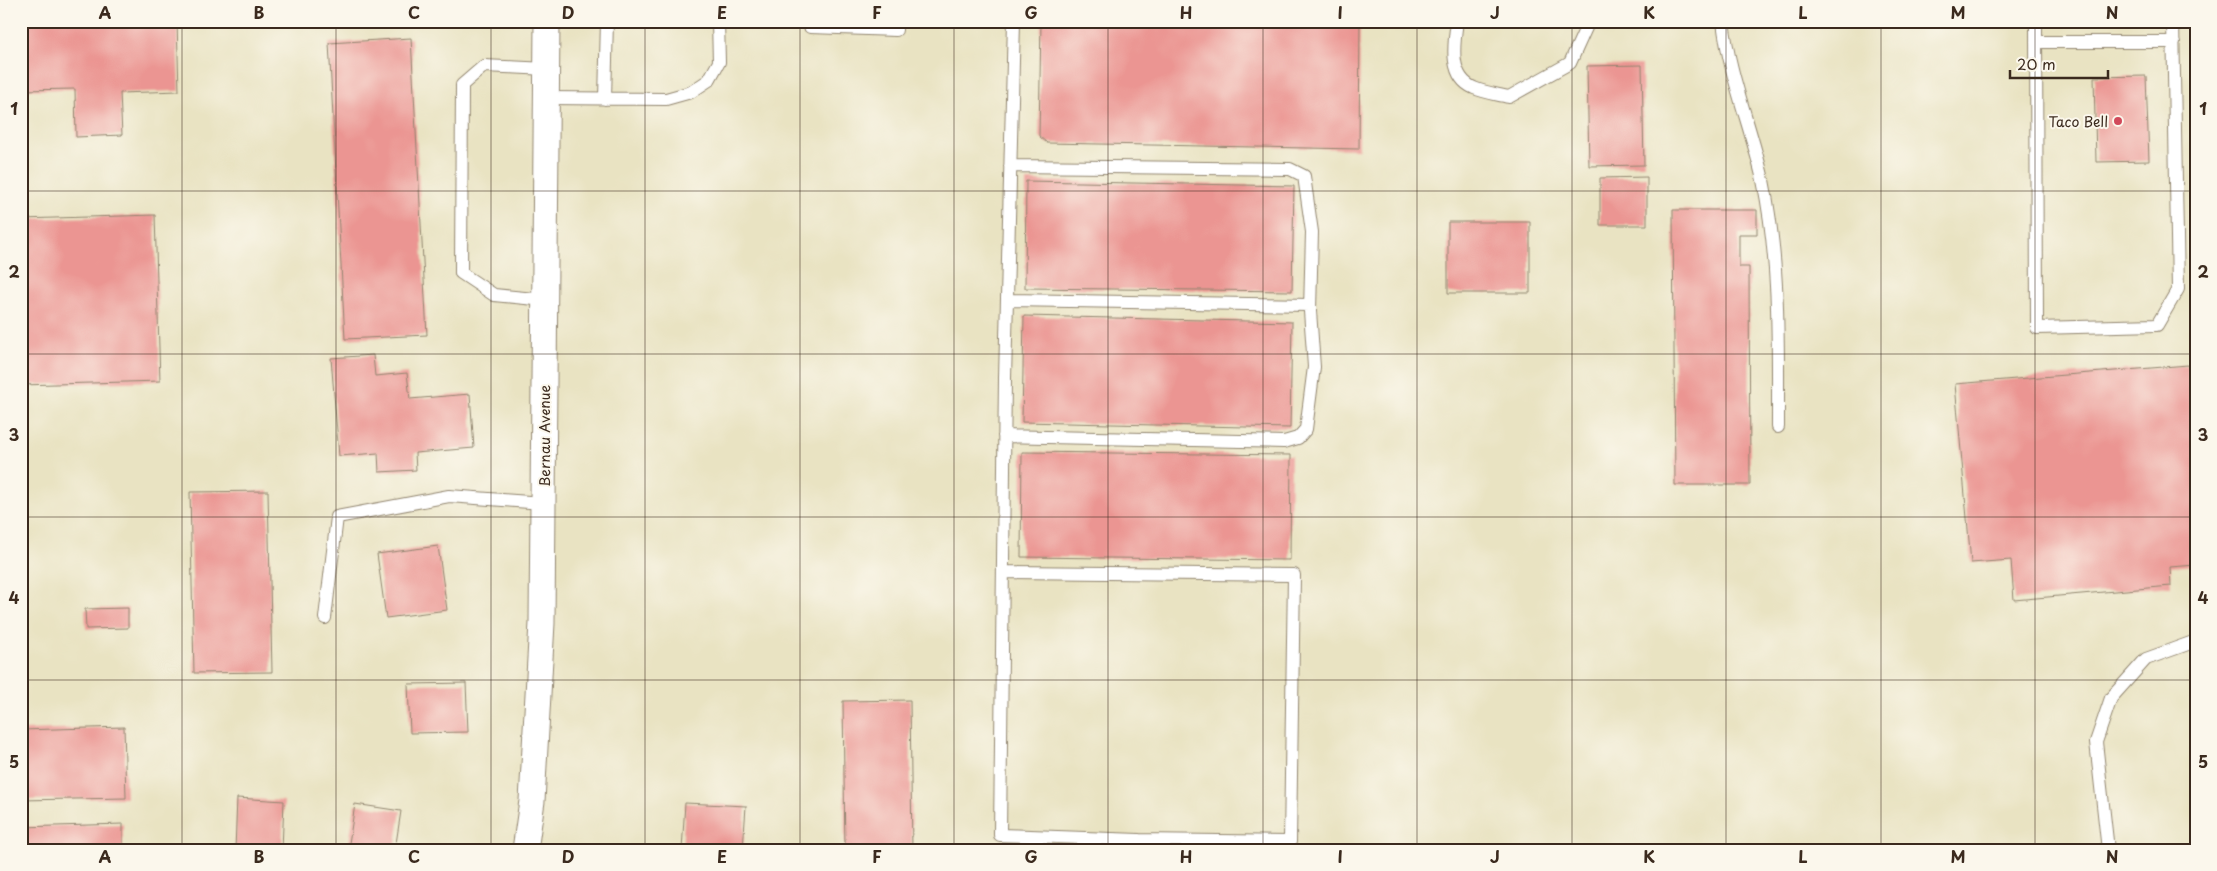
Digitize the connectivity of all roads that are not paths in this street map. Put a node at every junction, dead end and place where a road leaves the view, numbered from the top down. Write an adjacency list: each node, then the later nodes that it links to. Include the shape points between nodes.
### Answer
1 (547, 21): 14 (street, Bernau Avenue)
2 (607, 21): 16 (lane)
3 (718, 21): 16 (lane, via 719,62 708,80 691,92 666,100)
4 (810, 21): 5 (lane, via 810,27 896,30)
5 (896, 21)
6 (1014, 21): 17 (lane)
7 (1457, 21): 8 (lane, via 1454,53 1459,75 1472,88 1508,97 1570,63)
8 (1589, 21)
9 (1723, 21): 21 (lane, via 1732,69 1763,182 1777,273)
10 (2036, 21): 12 (lane)
11 (2173, 21): 13 (lane)
12 (2038, 42): 13 (lane); 13 (lane, via 2038,328 2157,325 2178,289)
13 (2174, 42)
14 (547, 69): 15 (street, Bernau Avenue); 18 (lane, via 484,66 462,85 461,273 494,295)
15 (546, 98): 16 (lane); 18 (street, Bernau Avenue)
16 (605, 99)
17 (1010, 166): 19 (lane); 20 (lane, via 1290,169 1304,176 1312,232)
18 (545, 300): 23 (street, Bernau Avenue)
19 (1007, 300): 20 (lane); 22 (lane)
20 (1310, 305): 22 (lane, via 1314,367 1306,429 1298,438 1284,442)
21 (1778, 427)
22 (1004, 436): 24 (lane)
23 (543, 503): 25 (lane, via 449,496 337,517); 28 (street, Bernau Avenue, via 541,633 532,801)
24 (1003, 572): 27 (lane, via 1000,835); 27 (lane, via 1294,575 1290,842)
25 (325, 618)
26 (2196, 640): 29 (lane, via 2146,659 2111,698 2096,742)
27 (1139, 845)
28 (525, 850)
29 (2108, 850)

